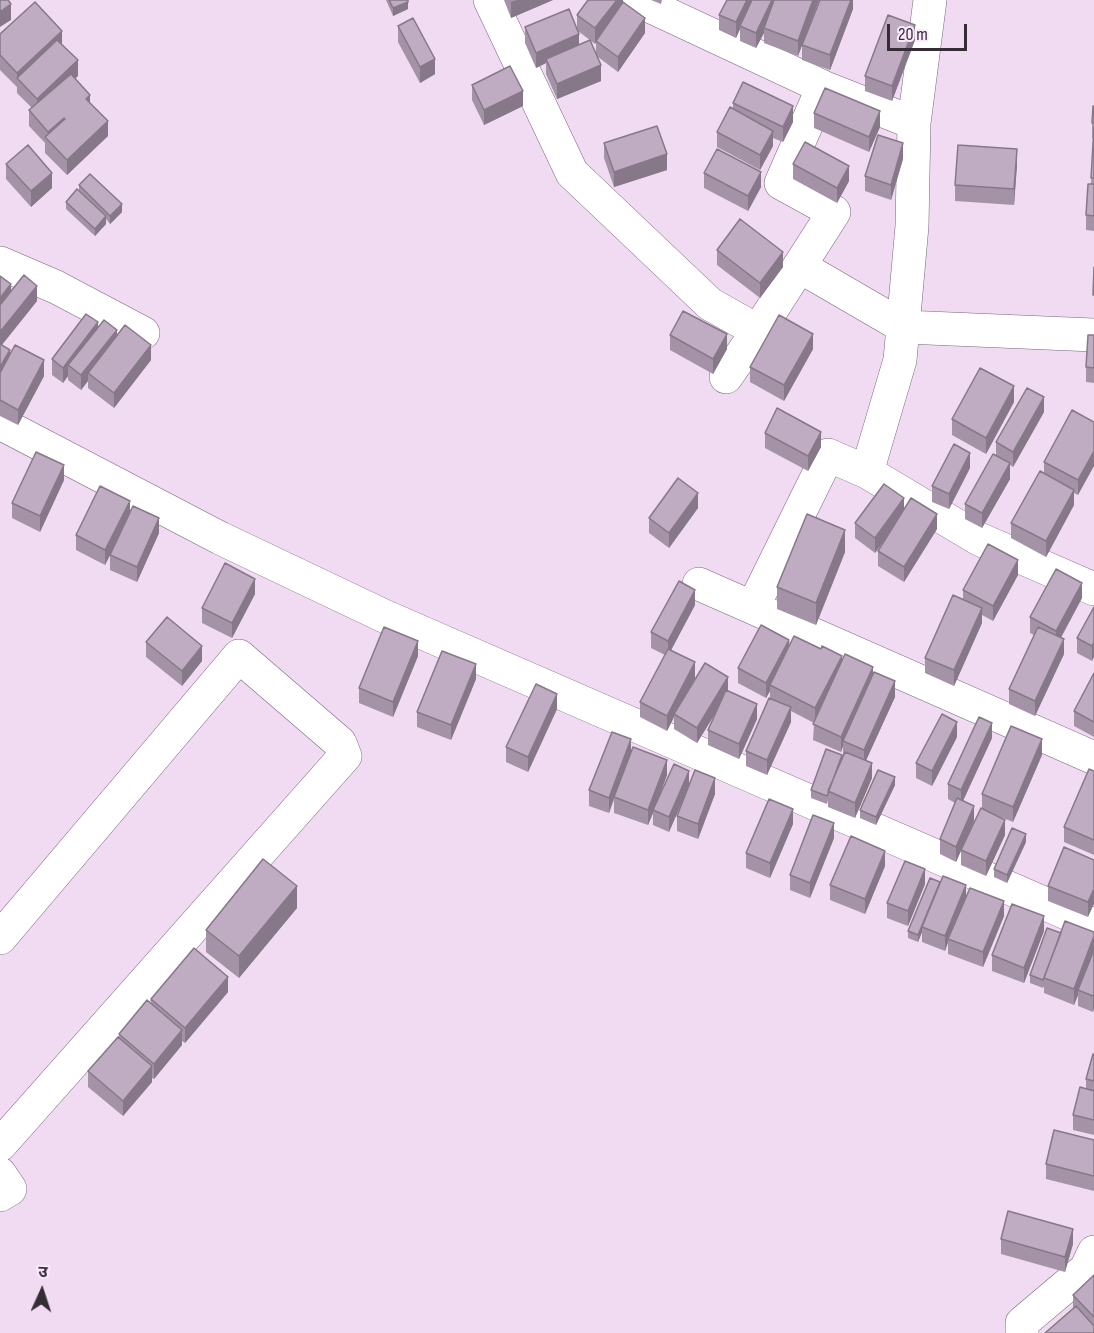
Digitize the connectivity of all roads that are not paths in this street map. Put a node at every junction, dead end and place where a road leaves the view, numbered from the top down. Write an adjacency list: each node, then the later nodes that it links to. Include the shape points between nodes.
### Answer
1 (490, 0): 9 (street, via 572,173 710,304)
2 (637, 0): 4 (street)
3 (930, 0): 5 (street)
4 (823, 87): 5 (street); 7 (street, via 781,183 834,212)
5 (914, 123): 8 (street, via 912,226)
6 (0, 263): 10 (street, via 56,287)
7 (799, 266): 8 (street); 9 (street)
8 (904, 327): 11 (street); 14 (street, via 900,360)
9 (758, 331): 12 (street)
10 (143, 333)
11 (1094, 335)
12 (726, 377)
13 (0, 423): 19 (street, via 220,538 384,616)
14 (867, 472): 16 (street, via 979,539); 17 (street, via 828,455)
15 (699, 584): 17 (street)
16 (1094, 589)
17 (753, 607): 18 (street)
18 (1094, 758)
19 (1094, 925)
20 (0, 938): 21 (street, via 239,656 340,743 345,756)
21 (0, 1145)
22 (0, 1174): 23 (street, via 10,1189)
23 (0, 1195)
24 (1091, 1266): 25 (street, via 1022,1323)
25 (1022, 1333)

